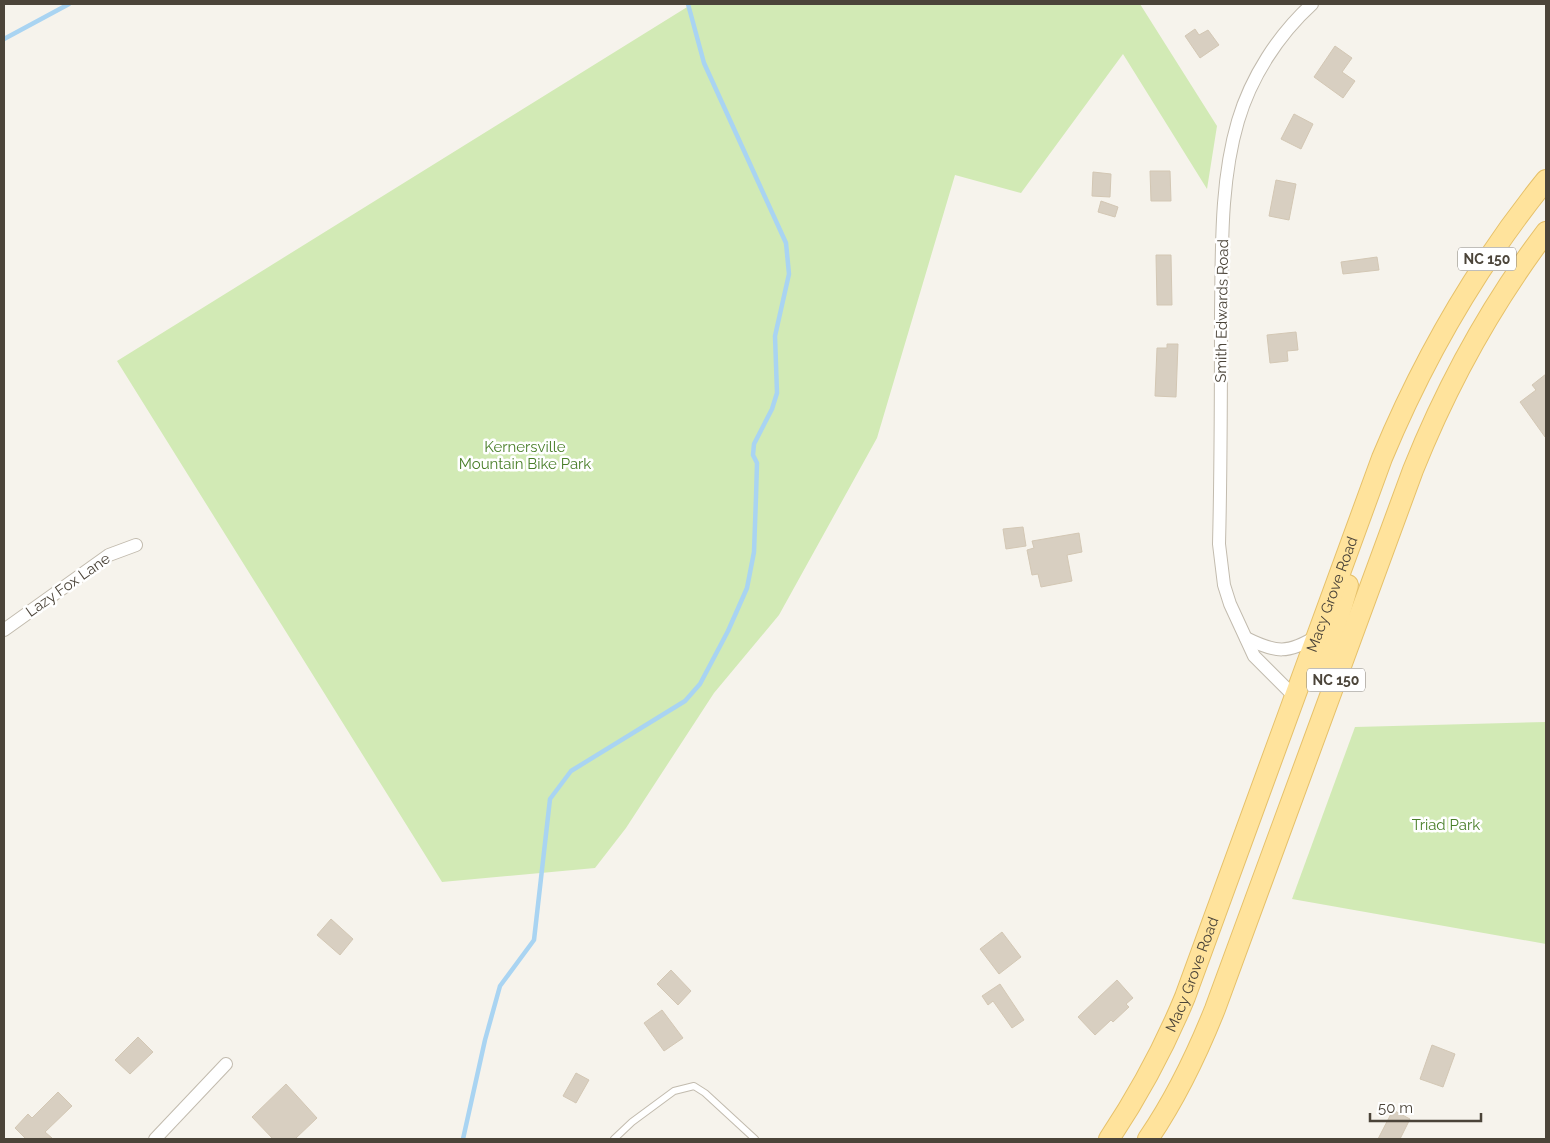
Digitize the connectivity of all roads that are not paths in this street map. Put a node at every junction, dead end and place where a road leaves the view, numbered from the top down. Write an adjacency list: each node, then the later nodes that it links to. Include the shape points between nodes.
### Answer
1 (1312, 4): 8 (street, Smith Edwards Road, via 1288,30 1257,74 1238,121 1228,174 1222,275 1219,544 1224,585)
2 (1546, 180): 4 (main road, Macy Grove Road / NC 150, via 1501,238 1458,305 1417,379)
3 (1546, 232): 9 (main road, NC 150, via 1485,322 1429,430)
4 (1382, 458): 7 (main road, Macy Grove Road / NC 150); 9 (main road, via 1326,658 1326,676)
5 (136, 546): 6 (street, Lazy Fox Lane, via 108,555)
6 (4, 630)
7 (1317, 636): 8 (street, via 1284,650); 10 (main road, Macy Grove Road / NC 150)
8 (1246, 638): 10 (street, Smith Edwards Road, via 1254,656)
9 (1334, 685): 16 (main road, NC 150, via 1202,1041 1171,1103)
10 (1295, 697): 15 (main road, Macy Grove Road / NC 150, via 1173,1028 1143,1086)
11 (226, 1064): 12 (street)
12 (155, 1139)
13 (614, 1139): 14 (lane, via 674,1091 694,1086)
14 (755, 1139)
15 (1108, 1139)
16 (1148, 1139)

